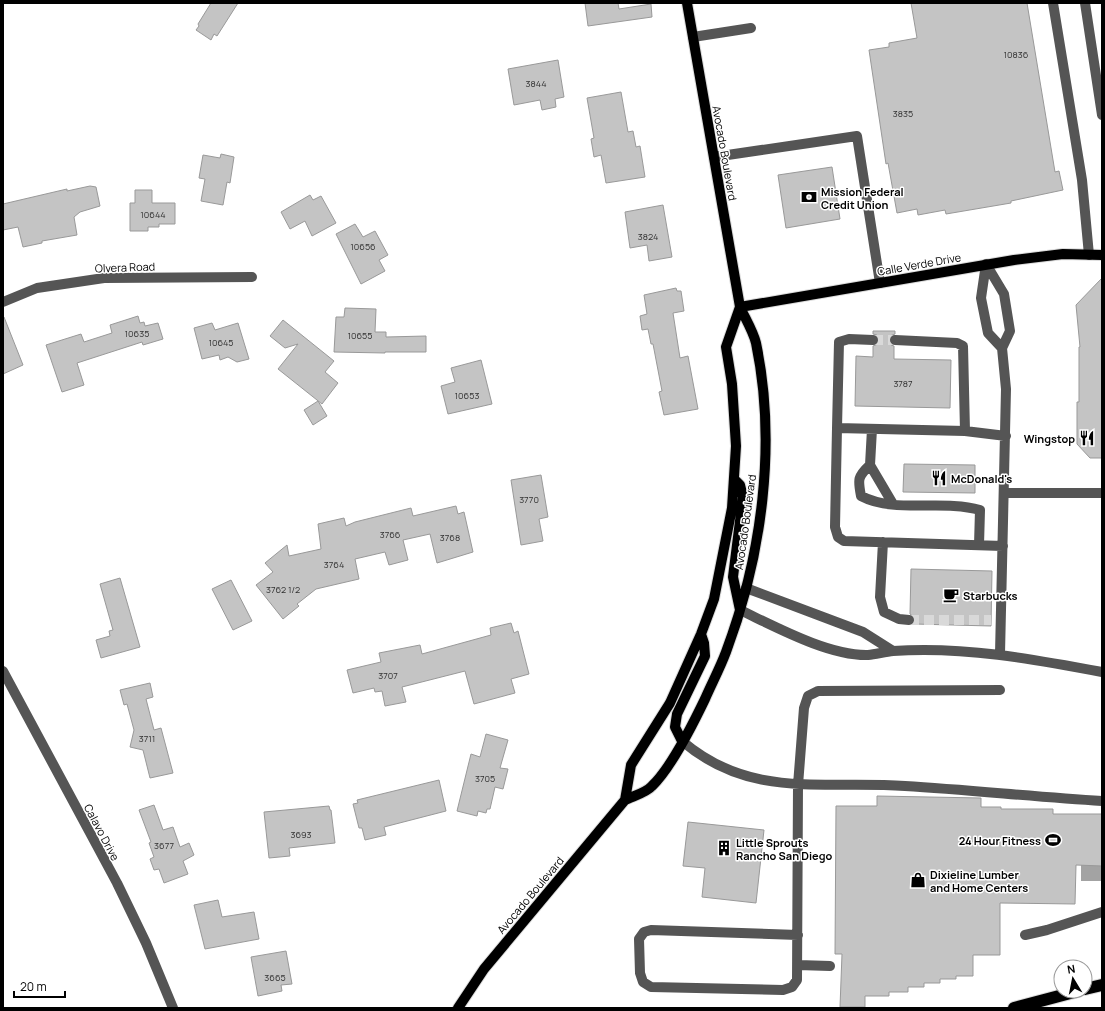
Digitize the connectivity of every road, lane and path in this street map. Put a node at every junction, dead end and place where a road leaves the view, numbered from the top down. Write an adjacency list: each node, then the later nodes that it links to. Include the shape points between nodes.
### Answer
1 (687, 3): 5 (main road, Avocado Boulevard)
2 (1053, 3): 8 (street, via 1082,180)
3 (1085, 3): 6 (street)
4 (751, 28): 5 (street)
5 (693, 37): 7 (main road, Avocado Boulevard)
6 (1102, 115)
7 (714, 157): 12 (street, via 857,136); 14 (main road, Avocado Boulevard)
8 (1089, 255): 9 (main road, Calle Verde Drive); 10 (main road, Calle Verde Drive, via 1063,254)
9 (1102, 255)
10 (986, 264): 12 (main road, Calle Verde Drive); 17 (street, via 981,298 988,333); 17 (street, via 1004,294 1010,331)
11 (252, 277): 13 (street, Olvera Road, via 104,278 37,288)
12 (880, 283): 14 (main road, Calle Verde Drive)
13 (3, 302)
14 (740, 307): 23 (main road, Avocado Boulevard, via 726,347 732,384 736,446); 30 (main road, Avocado Boulevard, via 755,341 765,413 764,480 753,560)
15 (873, 340): 18 (street, via 849,339 839,342)
16 (895, 340): 20 (street, via 957,343 963,346)
17 (1002, 348): 21 (street, via 1006,389)
18 (837, 428): 19 (street); 27 (street, via 835,527 838,537 844,541)
19 (872, 429): 20 (street); 22 (street)
20 (965, 431): 21 (street)
21 (1006, 436): 24 (street)
22 (870, 465): 26 (street); 26 (street, via 860,474 858,482 861,496 871,501)
23 (734, 479): 31 (main road, via 740,485 743,497 733,577); 33 (main road, Avocado Boulevard, via 732,508 714,599)
24 (1005, 493): 25 (street); 29 (street)
25 (1102, 493)
26 (893, 504): 28 (street, via 956,505 980,510)
27 (882, 542): 28 (street); 32 (street, via 880,597 884,612 899,619)
28 (979, 546): 29 (street)
29 (1003, 546): 35 (street, via 996,620)
30 (746, 588): 31 (main road, Avocado Boulevard); 34 (street, via 863,632)
31 (740, 610): 34 (street, via 809,641 844,652 868,655); 39 (main road, Avocado Boulevard, via 726,653)
32 (909, 620)
33 (701, 634): 39 (main road, via 705,656 677,714 675,727); 41 (main road, Avocado Boulevard, via 670,703 631,766)
34 (893, 651): 35 (street)
35 (1000, 654): 37 (street)
36 (3, 670): 49 (street, Calavo Drive, via 117,884 146,944)
37 (1102, 672)
38 (1000, 690): 40 (street, via 818,690 808,696 804,708)
39 (682, 741): 40 (street, via 700,756 734,772 763,781); 41 (main road, Avocado Boulevard, via 652,787)
40 (798, 786): 42 (street, via 896,785); 44 (street)
41 (625, 800): 50 (main road, Avocado Boulevard, via 484,969)
42 (1102, 801)
43 (1102, 912): 45 (street)
44 (798, 935): 46 (street); 46 (street, via 651,930 644,932 639,939 640,972 643,982 651,987 783,990 792,987 797,980)
45 (1025, 935)
46 (798, 965): 47 (street)
47 (830, 966)
48 (1053, 998): 51 (highway)
49 (172, 1008)
50 (458, 1008)
51 (1014, 1008)

